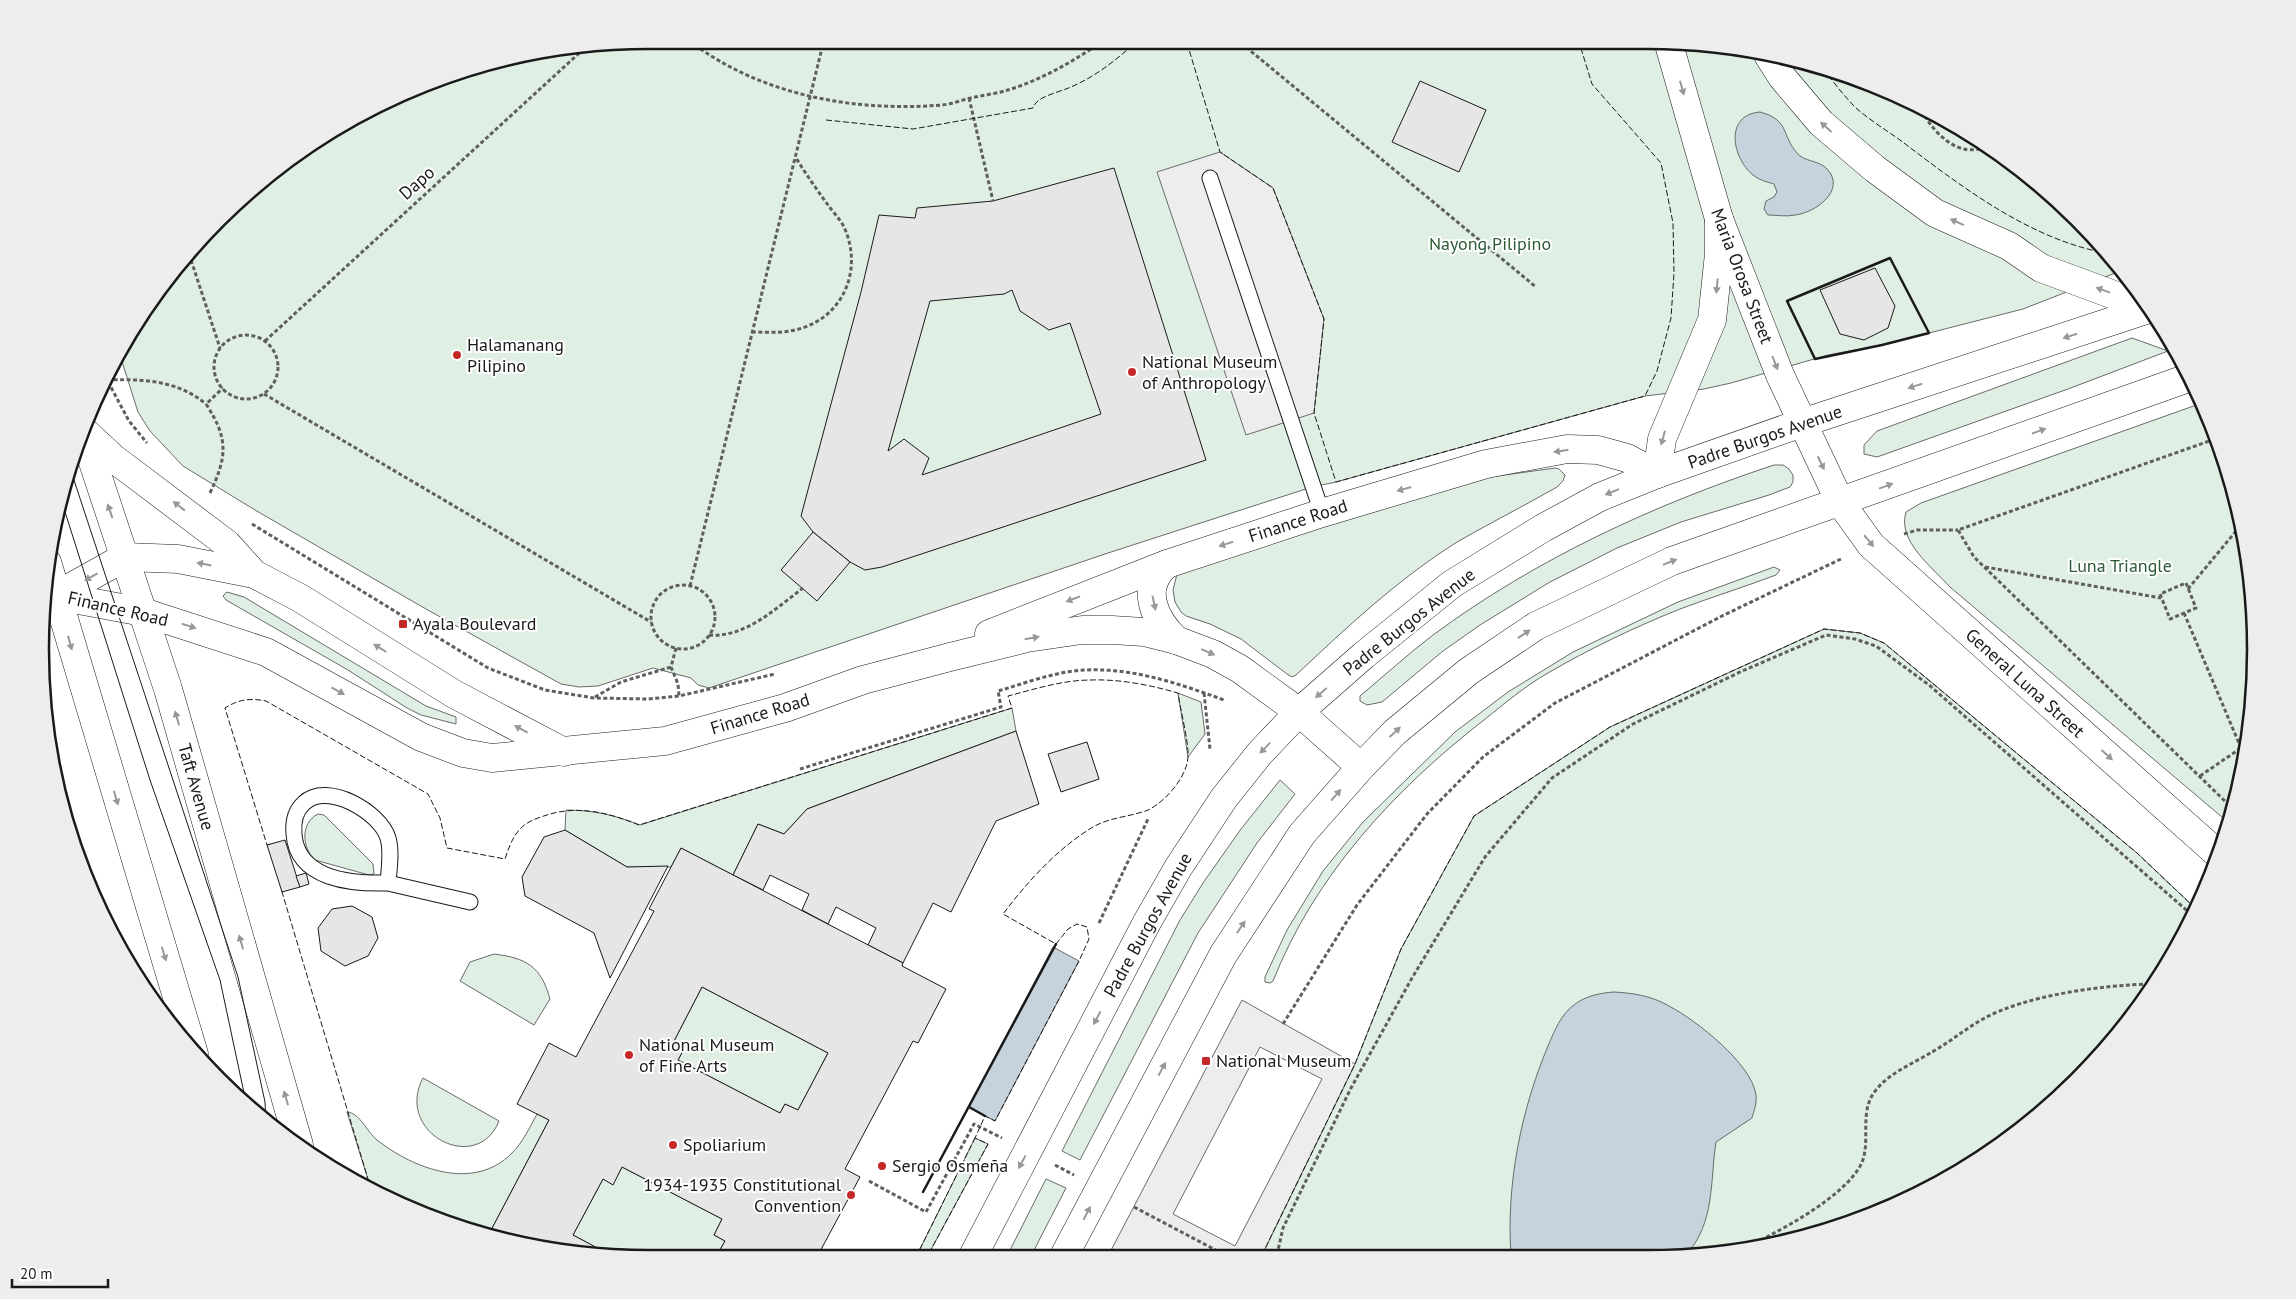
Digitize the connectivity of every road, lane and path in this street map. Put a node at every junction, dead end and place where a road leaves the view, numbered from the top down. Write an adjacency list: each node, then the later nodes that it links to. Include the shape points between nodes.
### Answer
1 (702, 49): 8 (path, via 736,69)
2 (822, 49): 8 (path)
3 (1091, 49): 9 (path, via 1069,64 1008,90)
4 (1248, 49): 17 (path)
5 (1670, 50): 15 (main road, Maria Orosa Street, one-way to 15)
6 (579, 53): 21 (path, Dapo)
7 (1772, 62): 18 (main road, one-way to 7, via 2041,268 2009,246 1935,213 1875,169 1822,123)
8 (811, 97): 9 (path, via 877,107 943,104); 12 (path)
9 (968, 98): 14 (path)
10 (1926, 118): 11 (path, via 1946,140 1965,149)
11 (1978, 148)
12 (796, 158): 20 (path); 20 (path, via 844,226 851,259 846,289 831,312 802,328 789,332)
13 (1210, 178): 37 (lane)
14 (994, 200)
15 (1719, 219): 29 (main road, Maria Orosa Street, one-way to 29); 34 (main road, one-way to 34, via 1720,254 1712,320 1662,439)
16 (191, 261): 22 (path)
17 (1536, 287)
18 (2138, 305)
19 (2143, 311): 29 (main road, Padre Burgos Avenue, one-way to 29)
20 (752, 332): 46 (path)
21 (265, 341): 22 (path, via 246,335 236,337); 27 (path, via 277,358 279,368)
22 (220, 349): 26 (path, via 214,369)
23 (114, 378): 28 (path, via 172,385)
24 (2183, 380): 36 (main road, one-way to 24)
25 (110, 386): 33 (path, via 129,421)
26 (223, 388): 27 (path, via 238,398 256,398); 28 (path)
27 (264, 394): 53 (path)
28 (206, 404): 35 (path, via 220,430 224,454 219,475)
29 (1802, 423): 34 (main road, Padre Burgos Avenue); 36 (main road, Maria Orosa Street, one-way to 36)
30 (88, 436): 45 (main road, one-way to 30, via 228,544)
31 (2210, 441): 39 (path)
32 (86, 442): 42 (main road, Taft Avenue, one-way to 32)
33 (151, 448)
34 (1658, 474): 37 (main road, Finance Road, one-way to 37, via 1627,458 1598,450 1567,449 1486,464); 64 (main road, Padre Burgos Avenue, one-way to 64, via 1600,497 1452,584)
35 (208, 497)
36 (1840, 502): 41 (main road, General Luna Street, one-way to 41); 69 (main road, one-way to 36, via 1395,732 1470,671 1536,626 1672,561)
37 (1322, 513): 43 (main road, Finance Road, one-way to 43)
38 (246, 520): 62 (path, via 488,668 545,690)
39 (1958, 530): 41 (path, via 1917,530); 44 (path)
40 (2236, 531): 48 (path)
41 (1871, 545): 74 (main road, General Luna Street, one-way to 74); 80 (path, via 1724,615 1555,703 1483,757 1427,814 1357,905)
42 (125, 557): 45 (main road, one-way to 42, via 178,559); 49 (main road, Finance Road, one-way to 49); 51 (main road, Taft Avenue)
43 (1167, 564): 55 (main road, one-way to 55, via 1152,581 1152,594 1158,619); 57 (main road, Finance Road, one-way to 57, via 990,633)
44 (1984, 567): 50 (path); 71 (path)
45 (254, 574): 68 (main road, one-way to 45, via 454,694 300,598)
46 (690, 586): 53 (path, via 674,586 661,594 654,602); 54 (path, via 700,589 713,605 714,625)
47 (803, 588): 54 (path, via 735,634)
48 (2188, 589): 50 (path, via 2186,583 2160,594); 52 (path, via 2196,608)
49 (51, 598): 51 (main road, Finance Road); 81 (main road, one-way to 81, via 88,706)
50 (2162, 598): 52 (path, via 2170,619)
51 (143, 612): 68 (main road, Finance Road, one-way to 68, via 266,652 421,737 463,753 492,758); 82 (main road, Taft Avenue, one-way to 51)
52 (2184, 613): 65 (path)
53 (651, 622): 56 (path, via 659,639)
54 (709, 635): 56 (path, via 694,646)
55 (1176, 640): 57 (main road, Finance Road, one-way to 55, via 1027,638 1082,630 1144,632); 64 (main road, Finance Road, one-way to 64, via 1213,654 1240,669)
56 (676, 648): 58 (path)
57 (950, 657): 68 (main road, Finance Road, via 665,741)
58 (671, 667): 61 (path); 62 (path, via 620,682)
59 (775, 674): 61 (path)
60 (1204, 693): 63 (path); 66 (path); 70 (path, via 1177,682 1122,672 1087,670 1058,674 998,691 1001,707)
61 (679, 696): 62 (path)
62 (594, 698)
63 (1224, 700)
64 (1299, 712): 69 (main road, Finance Road); 89 (main road, Padre Burgos Avenue, one-way to 89, via 1224,798 1178,868)
65 (2239, 744)
66 (1210, 750)
67 (2239, 750): 71 (path)
68 (564, 752)
69 (1361, 767): 90 (main road, one-way to 69, via 1223,955 1302,834)
70 (800, 769)
71 (2200, 776): 72 (path)
72 (2227, 803)
73 (1148, 819): 78 (path)
74 (2213, 849)
75 (388, 883): 75 (lane, via 388,838 373,816 338,797 312,797 304,802 294,825 294,839 306,863 338,880 361,884); 76 (lane)
76 (470, 902)
77 (2187, 911): 92 (path, via 1929,685 1876,646 1855,638 1826,634 1633,724 1552,778 1484,857 1412,978 1351,1088 1283,1228)
78 (1099, 923)
79 (2145, 984): 88 (path, via 2092,988 2006,1009 1984,1019 1894,1075 1875,1090 1870,1099 1864,1156 1853,1178 1822,1203)
80 (1283, 1024)
81 (188, 1033)
82 (297, 1136)
83 (1004, 1140): 86 (path, via 974,1124 926,1212)
84 (1051, 1163): 85 (path)
85 (1075, 1175)
86 (869, 1181)
87 (1134, 1207): 91 (path)
88 (1759, 1240)
89 (975, 1250)
90 (1067, 1250)
91 (1216, 1250)
92 (1278, 1250)

